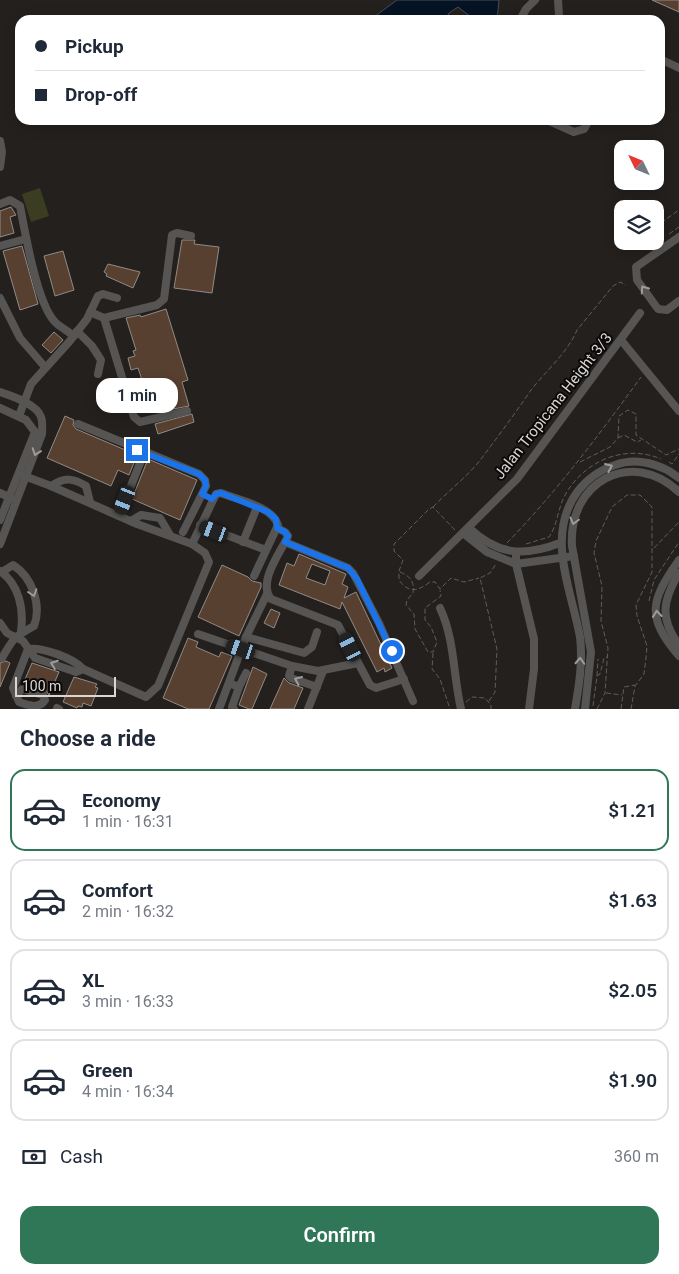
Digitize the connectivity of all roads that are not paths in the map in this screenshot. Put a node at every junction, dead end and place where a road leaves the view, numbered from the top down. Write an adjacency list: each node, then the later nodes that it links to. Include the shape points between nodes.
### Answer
1 (535, 0): 3 (street)
2 (558, 0): 4 (street)
3 (523, 15)
4 (559, 15)
5 (665, 61): 6 (street)
6 (679, 68)
7 (558, 125): 8 (street, via 574,132)
8 (586, 125)
9 (0, 141): 10 (street)
10 (0, 167)
11 (0, 204): 14 (street, via 10,200 20,206)
12 (191, 236): 21 (street, via 177,233 171,238 164,299 157,305)
13 (679, 237): 18 (street, one-way to 13, via 667,310 658,309 637,280 636,267)
14 (26, 239): 15 (street); 22 (street, via 44,305 54,322)
15 (0, 246)
16 (0, 298): 24 (street, via 20,338)
17 (117, 298): 19 (street, via 103,294 98,296)
18 (679, 300)
19 (90, 312): 21 (street); 22 (street)
20 (640, 313): 23 (street, Jalan Tropicana Height 3/3)
21 (104, 318): 29 (street, via 134,417 140,422)
22 (76, 333): 24 (street); 25 (street, via 92,346 101,360)
23 (621, 340): 30 (street); 52 (street, Jalan Tropicana Height 3/3, via 517,479)
24 (45, 367): 27 (street, via 30,384)
25 (98, 374)
26 (1, 392): 27 (street)
27 (24, 402): 31 (street); 33 (street, via 40,414)
28 (0, 408): 31 (street)
29 (187, 411)
30 (679, 412)
31 (19, 416): 34 (street)
32 (78, 424): 35 (street)
33 (42, 426): 34 (street); 36 (street, one-way to 36, via 42,434)
34 (33, 427): 36 (street)
35 (144, 453): 41 (street, via 199,474 206,486); 47 (street)
36 (23, 476): 38 (street); 42 (street)
37 (679, 478): 56 (street, one-way to 37, via 562,522 571,500 596,472 636,461 659,466)
38 (51, 486): 44 (street); 44 (street, via 59,480 77,480 86,486)
39 (679, 492): 63 (street, one-way to 63, via 670,483 650,473 626,471 598,481 582,498 574,517 571,531)
40 (0, 493): 42 (street)
41 (202, 494): 43 (street); 51 (street)
42 (13, 499): 46 (street); 57 (street)
43 (212, 499): 45 (street, via 221,493); 49 (street)
44 (90, 502): 47 (street)
45 (257, 507): 50 (street, via 276,519); 54 (street)
46 (1, 516)
47 (119, 516): 48 (street)
48 (131, 521): 53 (street); 53 (street, via 141,515 160,518)
49 (200, 525): 54 (street); 58 (street)
50 (277, 528): 55 (street, via 288,536); 61 (street)
51 (183, 532)
52 (464, 532): 59 (street); 71 (street, Jalan Tropicana Height 3/3)
53 (170, 536): 58 (street)
54 (243, 542): 61 (street)
55 (285, 542): 72 (street, via 270,573); 89 (street, via 354,573)
56 (560, 543): 60 (street); 64 (street)
57 (0, 544)
58 (192, 544): 81 (street, via 205,553 208,568 158,686 146,697 83,669 76,672 43,661)
59 (489, 549): 62 (street); 67 (street, via 499,558)
60 (546, 549): 62 (street); 65 (street)
61 (266, 550): 70 (street)
62 (516, 552): 67 (street)
63 (574, 556): 64 (street); 101 (street, via 591,652)
64 (562, 557): 65 (street); 100 (street, one-way to 64, via 580,638)
65 (547, 560): 67 (street)
66 (679, 560): 83 (street, one-way to 66, via 661,632 655,614 661,585)
67 (516, 564): 99 (street, via 534,639)
68 (1, 571): 75 (street, via 18,595 23,614); 75 (street, one-way to 75, via 13,565 32,587 38,609 37,619 34,626)
69 (679, 574): 80 (street, via 667,593 664,610)
70 (254, 576)
71 (419, 576)
72 (267, 594): 79 (street); 85 (street, via 338,625)
73 (440, 608): 95 (street, via 452,642 453,667)
74 (0, 623): 78 (street)
75 (21, 631): 78 (street)
76 (316, 632): 79 (street, via 312,647 304,653)
77 (198, 634): 82 (street)
78 (14, 637): 81 (street, via 22,640); 84 (street)
79 (246, 637): 82 (street)
80 (679, 645)
81 (28, 649): 93 (street, via 13,688)
82 (241, 649): 86 (street); 90 (street)
83 (679, 656)
84 (2, 658)
85 (358, 662): 87 (street); 89 (street, via 366,680 376,688)
86 (292, 666): 87 (street); 91 (street, one-way to 86, via 291,678)
87 (323, 670): 91 (street)
88 (246, 673): 92 (street)
89 (404, 679): 94 (street)
90 (229, 683): 92 (street); 96 (street)
91 (318, 686): 98 (street)
92 (239, 687): 97 (street)
93 (16, 696)
94 (413, 701)
95 (464, 706)
96 (219, 709)
97 (234, 709)
98 (308, 709)
99 (529, 709)
100 (575, 709)
101 (585, 709)

